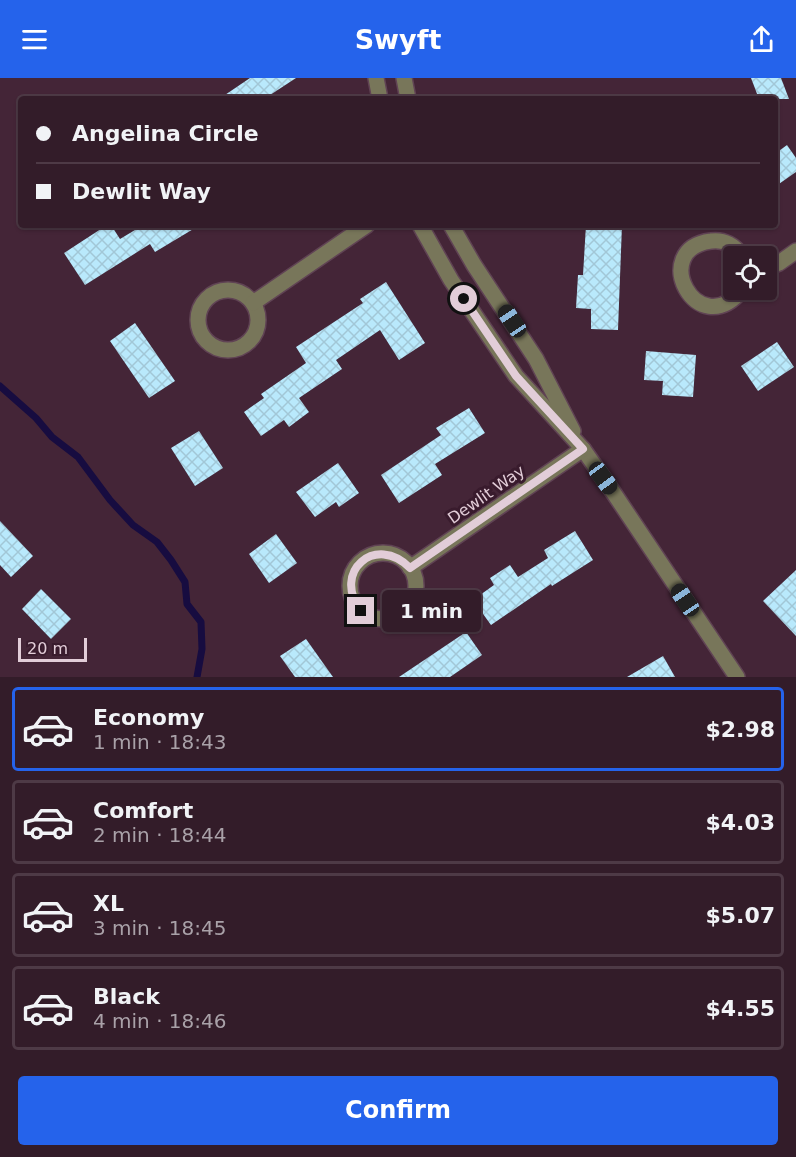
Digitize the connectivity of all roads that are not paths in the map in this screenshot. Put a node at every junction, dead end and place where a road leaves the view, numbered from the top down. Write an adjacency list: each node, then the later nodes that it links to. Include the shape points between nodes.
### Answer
1 (376, 78): 3 (street)
2 (404, 78): 4 (street)
3 (379, 96)
4 (407, 96)
5 (363, 228): 12 (street)
6 (422, 228): 13 (street, via 451,280 516,376)
7 (453, 228): 13 (street, via 536,358)
8 (732, 246): 11 (street, via 714,240 702,242 691,249 681,269 687,293 699,302 711,306)
9 (796, 251): 10 (street)
10 (777, 264)
11 (731, 300)
12 (253, 303): 12 (street, via 238,291 213,293 199,310 197,321 203,338 217,348 240,348 255,333 258,320)
13 (583, 449): 14 (street, Dewlit Way); 15 (street)
14 (410, 568): 14 (street, via 391,555 368,557 354,570 350,590 353,602 371,617 395,617 411,604 415,593)
15 (737, 677)

